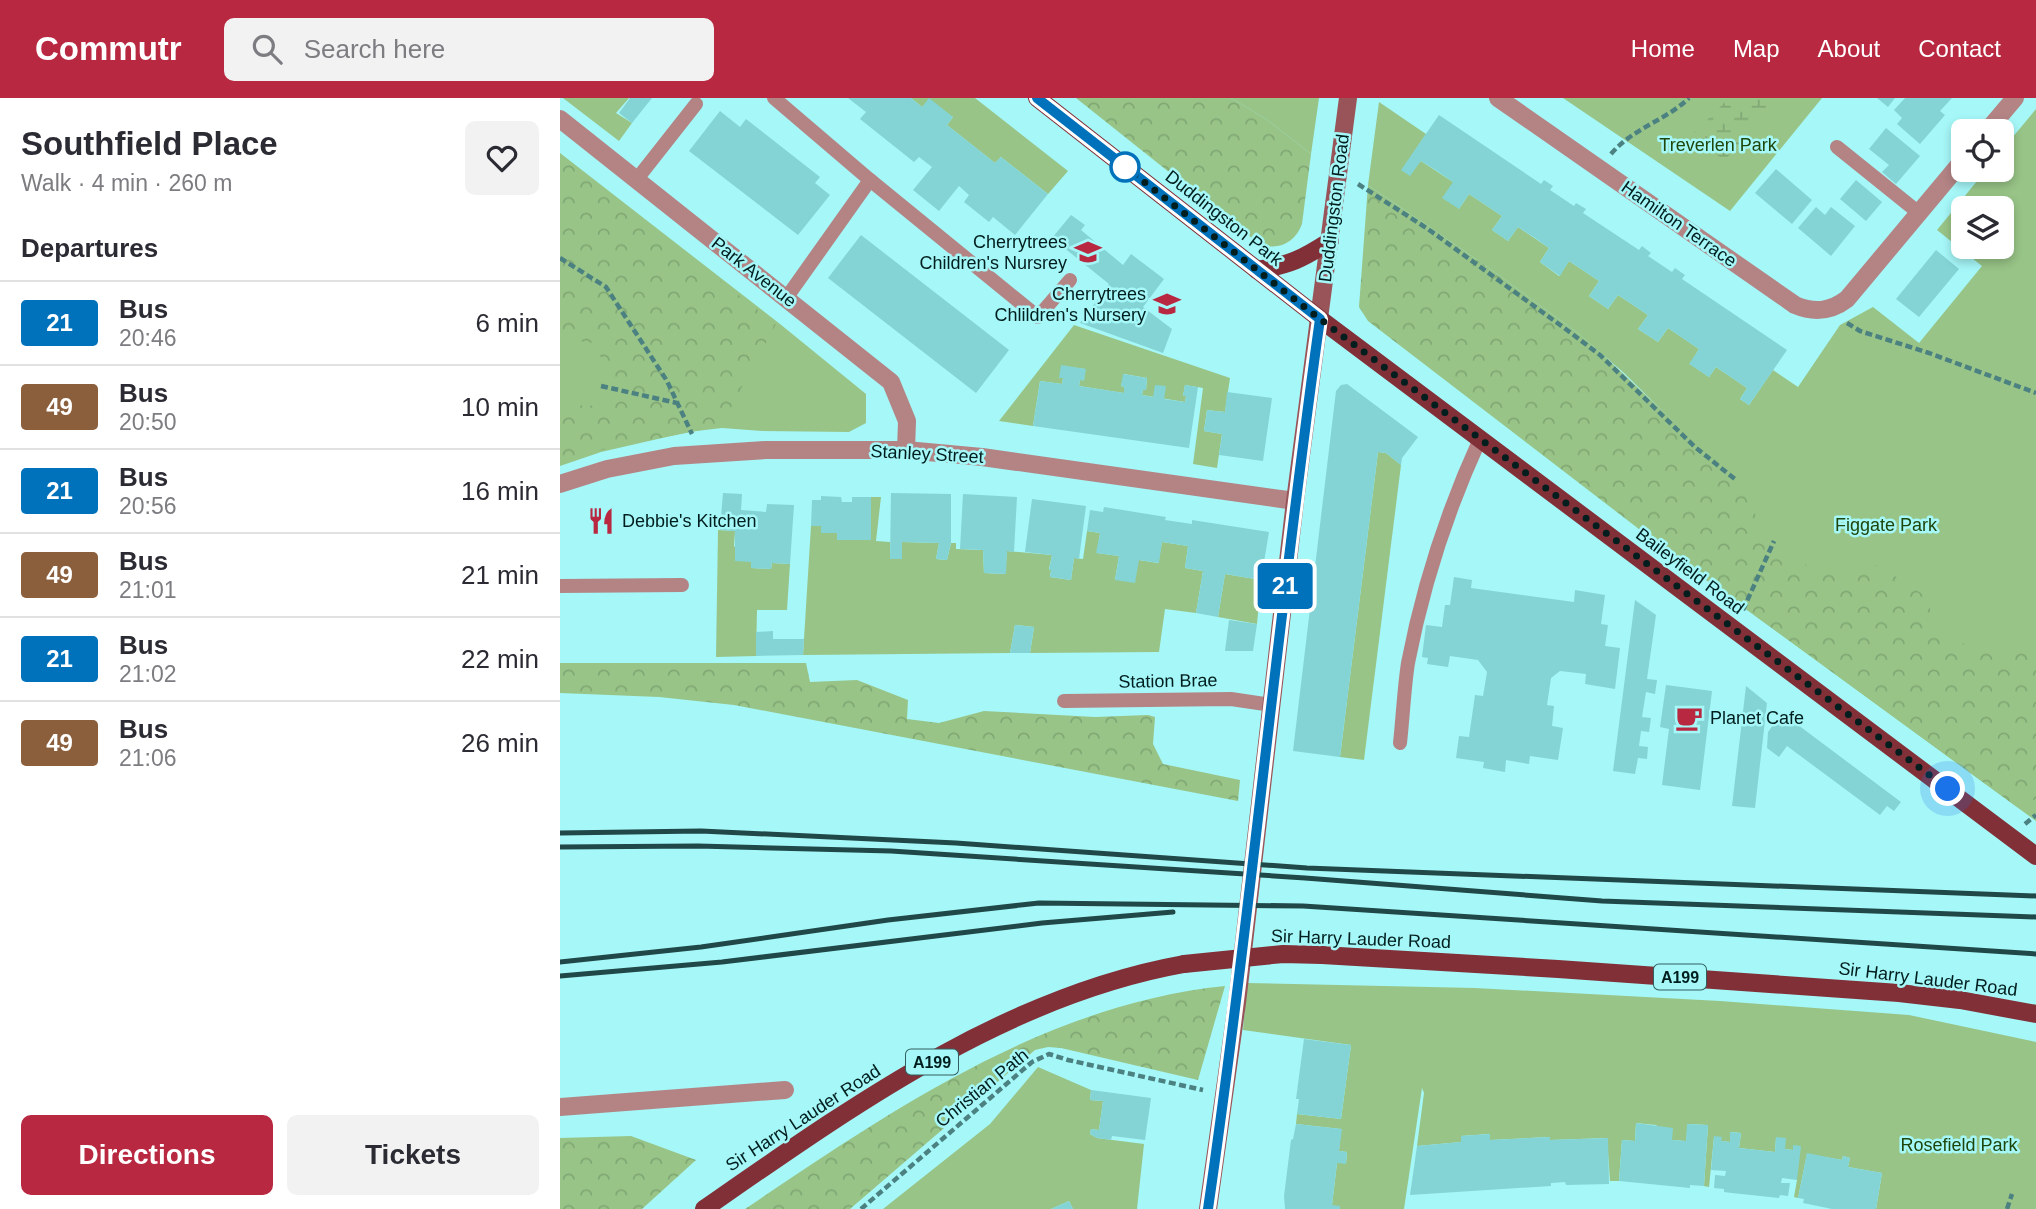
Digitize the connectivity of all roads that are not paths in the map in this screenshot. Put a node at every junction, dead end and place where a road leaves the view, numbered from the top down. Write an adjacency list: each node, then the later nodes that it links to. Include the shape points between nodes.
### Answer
1 (774, 98): 12 (lane)
2 (1037, 98): 15 (main road, Duddingston Park)
3 (1348, 98): 14 (street, Duddingston Road)
4 (1499, 98): 13 (street, Hamilton Terrace, via 1795,305 1814,311 1847,299)
5 (2015, 98): 8 (street)
6 (696, 104): 11 (lane)
7 (560, 119): 11 (street, Park Avenue)
8 (1997, 119)
9 (1837, 147): 13 (lane)
10 (1951, 175): 13 (street)
11 (637, 179): 17 (street, Park Avenue)
12 (870, 180): 16 (lane, via 1038,317); 17 (lane)
13 (1919, 213)
14 (1330, 241): 15 (main road, via 1301,260); 18 (street, Duddingston Road)
15 (1257, 270): 18 (main road, Duddingston Park)
16 (1070, 280)
17 (786, 297): 20 (street, Park Avenue, via 891,382 907,421)
18 (1320, 319): 19 (main road, Baileyfield Road); 22 (street, Duddingston Road)
19 (1480, 439): 27 (lane, via 1455,492 1422,599 1408,666); 28 (main road, Baileyfield Road)
20 (906, 450): 21 (street, Stanley Street, via 701,454 637,462); 22 (street, Stanley Street)
21 (560, 484)
22 (1295, 501): 26 (street, Duddingston Road)
23 (682, 585): 24 (lane)
24 (560, 586)
25 (1064, 701): 26 (lane, Station Brae, via 1231,699)
26 (1272, 705): 33 (street, Duddingston Road)
27 (1400, 743)
28 (2036, 856)
29 (2036, 1014): 32 (main road, Sir Harry Lauder Road / A199, bridge, via 1899,993 1558,968 1283,954 1184,964 1112,980 1012,1019 873,1097)
30 (786, 1090): 31 (street)
31 (560, 1107)
32 (704, 1209)
33 (1208, 1209)

